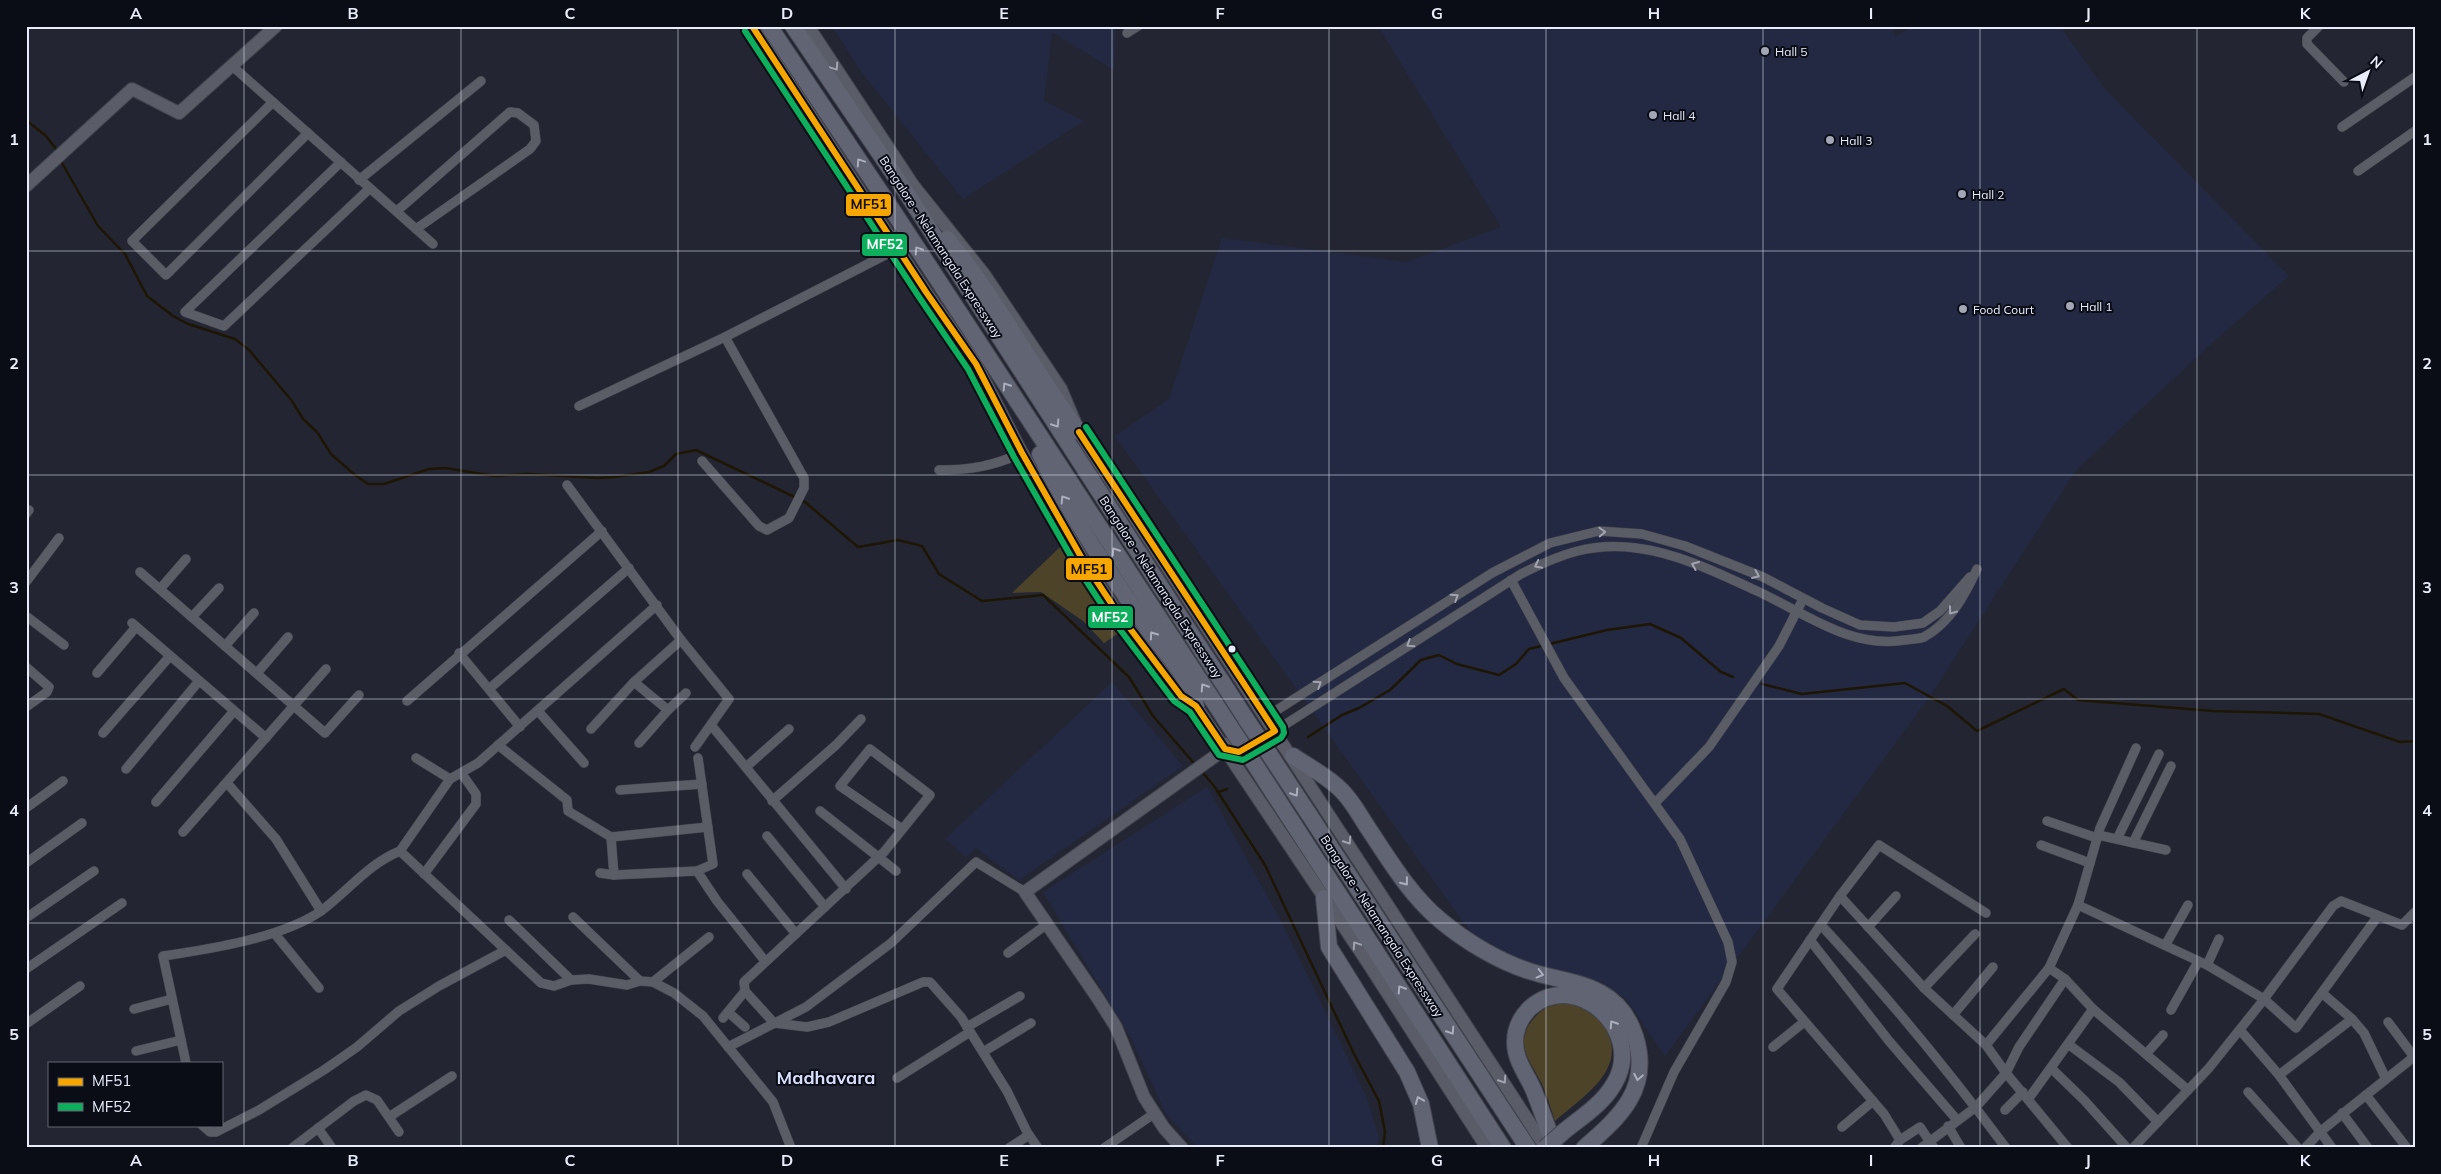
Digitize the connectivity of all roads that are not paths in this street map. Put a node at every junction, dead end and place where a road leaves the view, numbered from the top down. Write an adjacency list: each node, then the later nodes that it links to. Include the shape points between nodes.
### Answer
1 (752, 26): 26 (street)
2 (769, 26): 28 (highway, Bangalore - Nelamangala Expressway, one-way to 2)
3 (793, 26): 22 (highway, Bangalore - Nelamangala Expressway)
4 (808, 26): 30 (street, one-way to 30, via 914,185 984,274 1056,380)
5 (1138, 26): 8 (street)
6 (2319, 26): 12 (street, via 2307,38 2308,44)
7 (269, 29): 9 (street)
8 (1127, 33)
9 (231, 65): 13 (street); 20 (street, via 179,113 132,89)
10 (2415, 77): 14 (street)
11 (481, 81): 19 (street)
12 (2344, 82)
13 (273, 102): 16 (street); 16 (street, via 132,241 166,274)
14 (2342, 127)
15 (2415, 131): 18 (street)
16 (308, 133): 17 (street)
17 (341, 162): 19 (street); 21 (street, via 185,312 224,326)
18 (2358, 171)
19 (359, 180): 21 (street)
20 (26, 186)
21 (369, 189): 23 (street)
22 (906, 192): 30 (highway, via 970,267 1051,395); 236 (highway, Bangalore - Nelamangala Expressway, one-way to 236, bridge)
23 (397, 211): 24 (street); 24 (street, via 510,112 518,113 534,125 536,141 530,149)
24 (416, 229): 25 (street)
25 (434, 244)
26 (899, 248): 27 (street); 31 (street, via 976,364)
27 (725, 337): 29 (street); 32 (street, via 804,478 804,488 789,518 767,530 759,526)
28 (1018, 405): 67 (highway, one-way to 28, via 1194,693 1148,629 1060,493); 235 (highway, Bangalore - Nelamangala Expressway, one-way to 28, bridge)
29 (579, 406)
30 (1079, 432): 72 (street)
31 (1022, 452): 33 (street, via 1001,462 969,470); 67 (street, via 1084,562 1113,606 1181,696)
32 (702, 461)
33 (939, 470)
34 (567, 485): 35 (street)
35 (602, 531): 38 (street); 54 (street)
36 (59, 538): 41 (street)
37 (186, 559): 43 (street)
38 (629, 568): 45 (street); 62 (street)
39 (140, 572): 43 (street)
40 (1510, 580): 46 (street, one-way to 40, via 1680,558 1637,548 1598,546 1556,556); 78 (street, one-way to 78); 102 (street, via 1564,678)
41 (26, 582)
42 (219, 588): 49 (street)
43 (160, 589): 49 (street)
44 (1803, 599): 46 (street); 46 (street, one-way to 46, via 1860,625 1894,627 1923,623 1940,611 1977,569 1966,594 1946,619 1923,637 1894,642 1854,638); 72 (street, one-way to 44, via 1492,573 1550,543 1599,531 1642,534 1685,546 1763,577)
45 (657, 606): 51 (street); 69 (street)
46 (1796, 611): 102 (street, via 1779,646 1709,747)
47 (254, 613): 53 (street)
48 (26, 616): 52 (street)
49 (192, 617): 53 (street)
50 (288, 637): 59 (street)
51 (681, 640): 61 (street); 74 (street, via 729,699)
52 (64, 645)
53 (226, 646): 59 (street)
54 (459, 653): 62 (street); 65 (street)
55 (170, 656): 58 (street, via 134,625); 60 (street); 79 (street)
56 (26, 667): 68 (street, via 49,687)
57 (326, 669): 66 (street)
58 (97, 673)
59 (257, 673): 66 (street)
60 (199, 681): 71 (street); 93 (street)
61 (634, 682): 70 (street); 76 (street)
62 (489, 689): 75 (street)
63 (686, 693): 70 (street)
64 (359, 695): 66 (street, via 325,733)
65 (407, 701)
66 (294, 706): 80 (street)
67 (1196, 706): 85 (street)
68 (26, 707)
69 (538, 710): 75 (street); 90 (street)
70 (668, 710): 81 (street)
71 (234, 711): 80 (street); 101 (street)
72 (1266, 717): 78 (street); 85 (street, via 1231,739)
73 (861, 719): 100 (street)
74 (711, 725): 83 (street); 92 (street)
75 (520, 727): 82 (street)
76 (591, 729)
77 (789, 729): 92 (street)
78 (1275, 731): 85 (street, via 1239,752); 87 (street)
79 (103, 733)
80 (266, 738): 97 (street)
81 (639, 743)
82 (498, 745): 94 (street); 111 (street, via 567,800 568,811)
83 (695, 747)
84 (2136, 748): 112 (street)
85 (1225, 749): 129 (street); 132 (street)
86 (2159, 754): 113 (street)
87 (1293, 756): 237 (street, one-way to 237); 238 (highway, one-way to 238, via 1342,790 1412,891 1454,931 1526,970 1594,989 1624,1012 1638,1044 1639,1075 1634,1092 1614,1123)
88 (416, 758): 95 (street)
89 (698, 758): 98 (street)
90 (584, 763)
91 (2171, 766): 114 (street)
92 (746, 768): 100 (street)
93 (126, 770)
94 (462, 774): 95 (street); 125 (street, via 476,794 476,804)
95 (450, 779): 117 (street)
96 (64, 781): 103 (street)
97 (227, 783): 109 (street); 137 (street, via 276,839)
98 (702, 784): 99 (street); 107 (street)
99 (620, 790)
100 (772, 801): 128 (street)
101 (156, 802)
102 (1656, 802): 239 (street, via 1680,839 1709,898 1728,942 1732,962 1726,982 1674,1072)
103 (26, 808)
104 (820, 811): 118 (street)
105 (2047, 821): 112 (street)
106 (82, 823): 119 (street)
107 (708, 827): 111 (street); 122 (street, via 713,864)
108 (902, 829): 108 (street, via 840,786 870,749 930,795); 118 (street)
109 (183, 832)
110 (767, 836): 136 (street)
111 (611, 837): 127 (street)
112 (2098, 837): 113 (street); 120 (street)
113 (2118, 839): 114 (street)
114 (2133, 843): 116 (street)
115 (2041, 845): 120 (street)
116 (2166, 850)
117 (400, 851): 125 (street); 137 (street, via 366,871)
118 (878, 857): 123 (street); 128 (street)
119 (26, 863)
120 (2090, 863): 134 (street)
121 (94, 871): 142 (street)
122 (697, 871): 127 (street); 156 (street)
123 (896, 871)
124 (600, 873): 127 (street)
125 (424, 874): 154 (street)
126 (747, 874): 148 (street)
127 (614, 875)
128 (846, 889): 136 (street)
129 (1025, 892): 144 (street); 180 (street, via 976,862 891,943 806,1007)
130 (1840, 896): 139 (street, via 1879,845); 145 (street); 146 (street)
131 (1896, 896): 146 (street)
132 (1324, 898): 233 (highway, one-way to 132, via 1421,1104 1407,1072 1329,947); 234 (street, one-way to 132)
133 (122, 903): 160 (street)
134 (2078, 905): 153 (street); 159 (street)
135 (2188, 905): 153 (street)
136 (825, 907): 148 (street)
137 (321, 911): 147 (street)
138 (2415, 912): 140 (street, via 2402,925)
139 (1986, 913)
140 (2378, 916): 169 (street); 172 (street, via 2341,901 2333,906)
141 (573, 917): 163 (street)
142 (26, 918)
143 (509, 920): 162 (street)
144 (1047, 924): 155 (street); 210 (street, via 1116,1027 1144,1097)
145 (1821, 925): 152 (street); 208 (street, via 1878,986)
146 (1868, 927): 167 (street)
147 (276, 934): 166 (street); 171 (street, via 163,956)
148 (796, 934): 156 (street)
149 (1975, 934): 167 (street)
150 (709, 937): 164 (street)
151 (2219, 939): 157 (street)
152 (1810, 940): 178 (street, via 1777,989); 213 (street)
153 (2166, 944): 157 (street)
154 (506, 950): 162 (street, via 541,982 554,986); 215 (street, via 399,1011 357,1047 259,1110 216,1132 210,1132)
155 (1008, 953)
156 (765, 961): 168 (street, via 744,982)
157 (2202, 964): 172 (street); 175 (street)
158 (1993, 967): 176 (street)
159 (2049, 968): 161 (street); 189 (street)
160 (26, 970)
161 (2065, 979): 174 (street); 198 (street, via 2019,1047)
162 (571, 980): 163 (street, via 589,979 627,985)
163 (640, 981): 164 (street)
164 (653, 982): 190 (street, via 674,993 703,1016)
165 (80, 986): 182 (street)
166 (319, 988)
167 (1924, 988): 176 (street)
168 (745, 992): 180 (street); 183 (street, via 726,1015)
169 (2322, 993): 172 (street, via 2296,1028); 177 (street)
170 (1020, 996): 184 (street)
171 (172, 999): 173 (street); 187 (street)
172 (2264, 999): 185 (street)
173 (134, 1009)
174 (2093, 1009): 188 (street); 194 (street)
175 (2170, 1010)
176 (1953, 1015): 189 (street)
177 (2352, 1019): 199 (street); 202 (street, via 2364,1033)
178 (1804, 1022): 191 (street); 207 (street)
179 (2388, 1022): 195 (street)
180 (774, 1023): 184 (street, via 807,1027 829,1022 923,982 930,982); 190 (street)
181 (1031, 1023): 193 (street)
182 (26, 1024)
183 (745, 1027)
184 (969, 1030): 193 (street); 201 (street)
185 (2240, 1030): 199 (street); 203 (street)
186 (2163, 1035): 194 (street)
187 (182, 1040): 192 (street); 196 (street)
188 (2068, 1044): 197 (street); 214 (street, via 2119,1082)
189 (1986, 1045): 198 (street)
190 (728, 1046): 228 (street, via 773,1102)
191 (1773, 1047)
192 (136, 1052)
193 (983, 1052): 221 (street)
194 (2146, 1054): 203 (street)
195 (2414, 1056): 202 (street)
196 (186, 1062)
197 (2051, 1068): 205 (street); 245 (street)
198 (2006, 1073): 205 (street); 208 (street)
199 (2279, 1075): 219 (street)
200 (452, 1076): 212 (street)
201 (897, 1078)
202 (2386, 1079): 206 (street)
203 (2188, 1090): 214 (street)
204 (2248, 1092): 247 (street)
205 (2026, 1095): 209 (street); 244 (street)
206 (2366, 1095): 211 (street); 251 (street)
207 (1872, 1101): 217 (street); 223 (street)
208 (1976, 1107): 213 (street); 243 (street)
209 (2005, 1110)
210 (1155, 1113): 225 (street); 232 (street)
211 (2342, 1113): 219 (street); 250 (street)
212 (389, 1117): 218 (street, via 377,1100 366,1095); 220 (street)
213 (1956, 1120): 216 (street)
214 (2158, 1122): 246 (street)
215 (203, 1126)
216 (1948, 1126): 224 (street); 242 (street)
217 (1842, 1127)
218 (318, 1128): 226 (street); 227 (street)
219 (2321, 1131): 248 (street); 249 (street)
220 (399, 1132)
221 (1028, 1134): 229 (street); 230 (street)
222 (1558, 1140): 222 (highway, one-way to 222, via 1610,1091 1616,1082 1622,1058 1618,1033 1612,1021 1594,1005 1568,995 1540,1000 1521,1018 1515,1040 1519,1064); 237 (highway, bridge)
223 (1900, 1140): 224 (street, via 1920,1127); 240 (street)
224 (1932, 1144): 241 (street)
225 (1114, 1145): 231 (street)
226 (292, 1148)
227 (332, 1148)
228 (791, 1148)
229 (1009, 1148)
230 (1038, 1148)
231 (1104, 1148)
232 (1182, 1148)
233 (1430, 1148)
234 (1487, 1148)
235 (1503, 1148)
236 (1528, 1148)
237 (1546, 1148)
238 (1584, 1148)
239 (1641, 1148)
240 (1894, 1148)
241 (1921, 1148)
242 (1961, 1148)
243 (2006, 1148)
244 (2068, 1148)
245 (2126, 1148)
246 (2133, 1148)
247 (2298, 1148)
248 (2304, 1148)
249 (2332, 1148)
250 (2368, 1148)
251 (2407, 1148)

